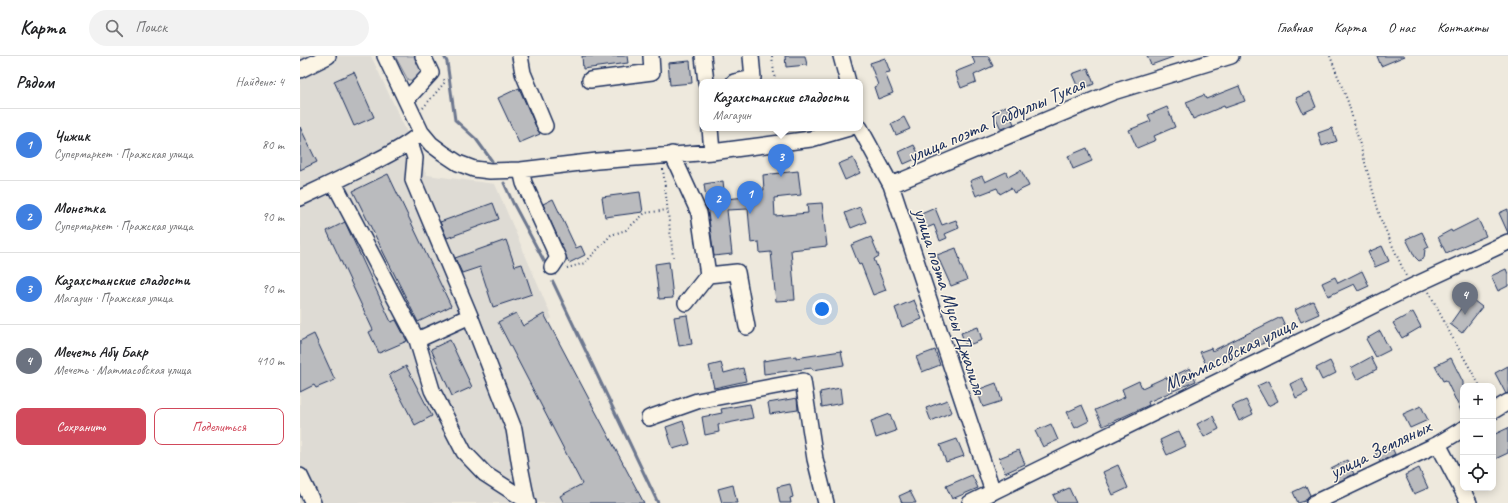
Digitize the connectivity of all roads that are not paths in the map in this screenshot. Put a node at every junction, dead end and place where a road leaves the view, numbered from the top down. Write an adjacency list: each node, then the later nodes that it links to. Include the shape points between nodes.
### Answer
1 (328, 56): 10 (street)
2 (385, 56): 15 (street)
3 (423, 56): 15 (street, via 431,73)
4 (520, 56): 16 (street, via 523,73)
5 (651, 56): 14 (street, via 652,72)
6 (703, 56): 11 (street)
7 (751, 56): 12 (street, via 753,78)
8 (841, 56): 13 (street)
9 (1231, 56): 26 (street, улица поэта Габдуллы Тукая, via 1113,92)
10 (300, 70)
11 (706, 79)
12 (748, 79)
13 (847, 79)
14 (590, 80)
15 (406, 100): 20 (street)
16 (545, 126)
17 (710, 131): 22 (street)
18 (839, 131): 22 (street, via 811,139)
19 (862, 131): 26 (street, улица поэта Мусы Джалиля)
20 (421, 132): 21 (street); 24 (street, via 431,144 458,163 490,171)
21 (410, 142): 25 (street); 32 (street, via 415,158 413,180)
22 (712, 152): 23 (street)
23 (672, 154): 24 (street); 30 (street, via 699,213)
24 (521, 170): 29 (street, via 524,183 558,258)
25 (334, 183): 27 (street); 34 (street)
26 (891, 185): 41 (street, улица поэта Мусы Джалиля)
27 (300, 198)
28 (1508, 242): 41 (street, Матмасовская улица)
29 (552, 267)
30 (708, 274): 31 (street); 33 (street, via 738,272)
31 (686, 303)
32 (470, 316): 34 (street); 42 (street, via 514,429)
33 (747, 327)
34 (417, 340): 42 (street, via 432,390 464,452 486,474)
35 (1508, 402): 36 (street)
36 (1496, 409)
37 (649, 418): 44 (street, via 697,401 803,381 815,459)
38 (1460, 431): 39 (street, улица Земляных)
39 (1438, 444): 46 (street, улица Земляных); 47 (street)
40 (300, 476): 43 (street)
41 (993, 492): 45 (street, Матмасовская улица)
42 (528, 502)
43 (313, 503)
44 (826, 503)
45 (970, 503)
46 (1314, 503)
47 (1469, 503)

